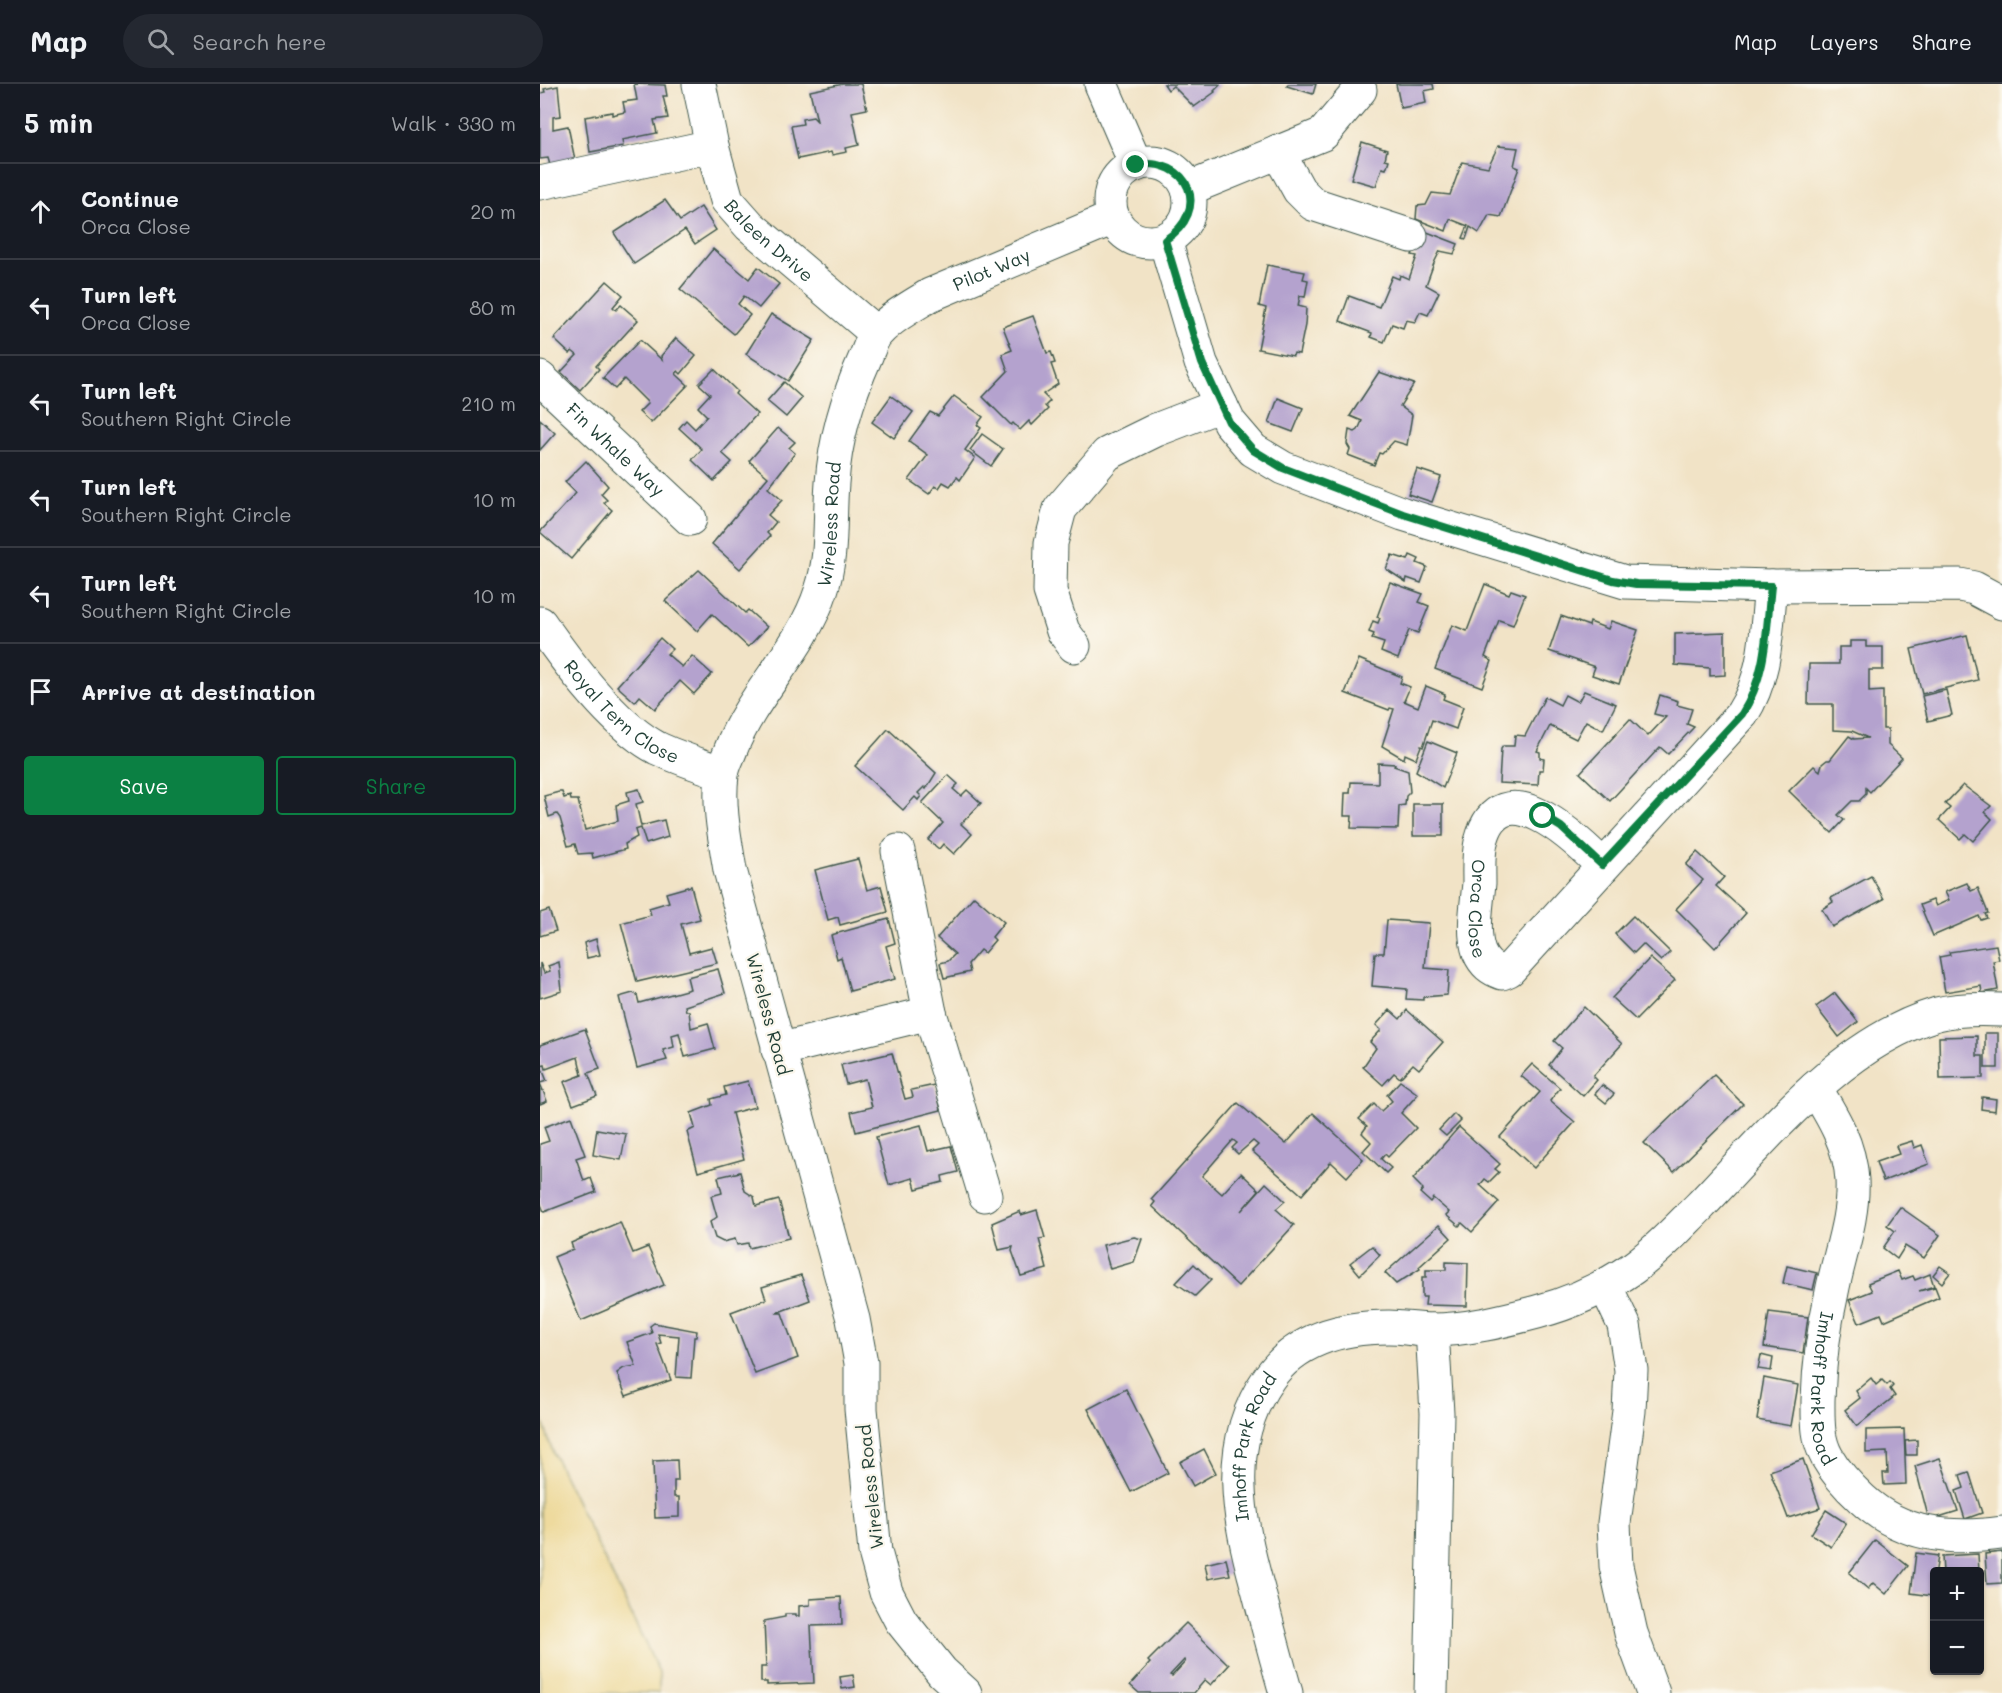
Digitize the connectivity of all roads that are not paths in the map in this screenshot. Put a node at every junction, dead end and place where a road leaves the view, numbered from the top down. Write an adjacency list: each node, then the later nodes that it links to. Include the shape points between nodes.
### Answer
1 (699, 84): 4 (street, Baleen Drive)
2 (1101, 84): 6 (street)
3 (1360, 90): 5 (street, via 1323,134)
4 (712, 146): 7 (street); 12 (street, Baleen Drive, via 728,200 738,215)
5 (1278, 152): 8 (street); 10 (street, via 1299,190 1313,204)
6 (1136, 165): 8 (street, via 1153,162 1168,166 1180,175); 9 (street, via 1121,175 1113,188)
7 (540, 183)
8 (1188, 189): 11 (street, via 1188,216 1179,231)
9 (1113, 218): 11 (street, via 1132,239 1149,243); 12 (street, Pilot Way, via 930,295)
10 (1411, 236)
11 (1165, 240): 14 (street, via 1202,363)
12 (876, 333): 20 (street, Wireless Road, via 852,386 843,419 832,482 827,572 816,607 736,736)
13 (540, 378): 15 (street, Fin Whale Way)
14 (1221, 405): 16 (street, via 1242,438 1268,460 1403,514 1625,582); 19 (street, via 1107,454 1060,508 1052,543 1050,591 1063,631)
15 (690, 519)
16 (1771, 586): 17 (street, via 1960,585); 22 (street, Orca Close, via 1762,672 1753,697 1742,714)
17 (2002, 603)
18 (540, 623): 20 (street, Royal Tern Close, via 591,689 641,737 663,751)
19 (1074, 646)
20 (722, 772): 25 (street, Wireless Road, via 723,826 730,870)
21 (898, 851): 24 (street)
22 (1602, 865): 22 (street, Orca Close, via 1509,970 1491,970 1476,938 1480,843 1493,819 1515,808 1543,816)
23 (2002, 1010): 26 (street, Imhoff Park Road, via 1940,1013 1897,1029 1862,1050)
24 (930, 1013): 25 (street); 27 (street)
25 (778, 1050): 31 (street, Wireless Road, via 853,1319 861,1363 861,1409 875,1552 886,1592 901,1621 942,1672)
26 (1815, 1088): 28 (street, Imhoff Park Road, via 1665,1242); 30 (street, Imhoff Park Road, via 1844,1139 1852,1181 1851,1209 1832,1292 1820,1376 1818,1428 1827,1457 1857,1495 1900,1527 1932,1535 1972,1537)
27 (985, 1195)
28 (1605, 1285): 29 (street, Imhoff Park Road, via 1575,1301 1538,1312); 34 (street, via 1624,1325 1631,1370 1614,1523 1616,1566 1631,1633)
29 (1432, 1330): 32 (street, Imhoff Park Road, via 1349,1328 1304,1344 1270,1377 1249,1412 1239,1446 1237,1492 1243,1534); 33 (street, via 1437,1413)
30 (2002, 1533)
31 (965, 1693)
32 (1286, 1693)
33 (1431, 1693)
34 (1653, 1693)

